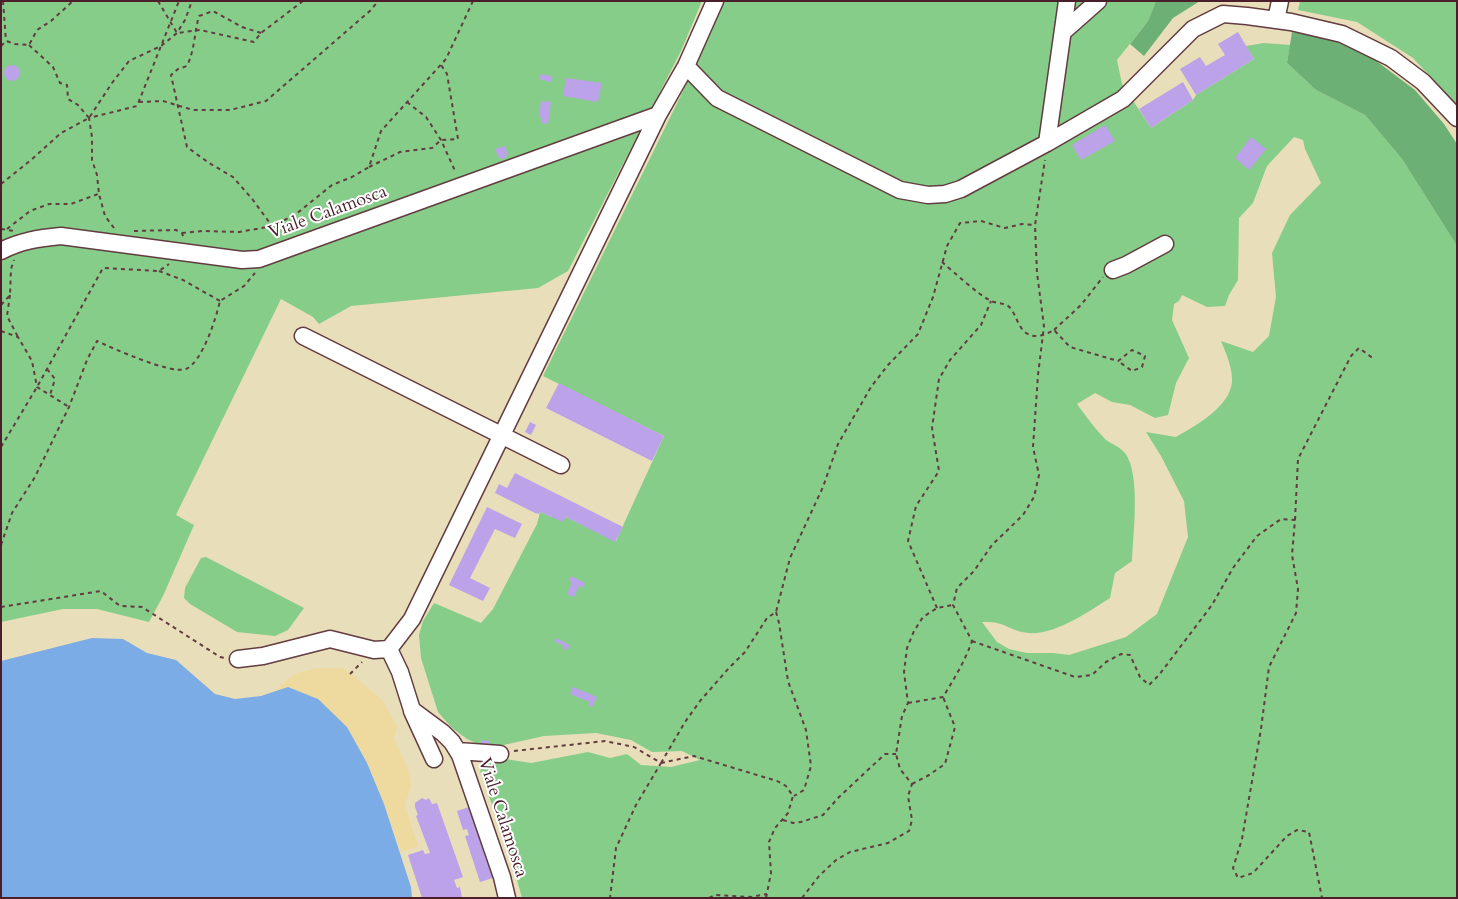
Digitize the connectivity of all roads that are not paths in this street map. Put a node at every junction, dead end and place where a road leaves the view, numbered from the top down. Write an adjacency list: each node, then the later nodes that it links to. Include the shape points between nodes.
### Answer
1 (715, 1): 8 (street)
2 (1067, 1): 7 (street)
3 (1098, 1): 7 (street)
4 (1280, 1): 6 (street)
5 (1247, 8): 6 (street); 11 (street, via 1223,14 1193,29 1123,99)
6 (1276, 20): 10 (street, via 1342,34 1391,58 1423,82)
7 (1063, 32): 11 (street)
8 (686, 66): 9 (street); 11 (street, via 717,98 891,186 914,194 945,194 962,189)
9 (658, 115): 13 (street, Viale Calamosca, via 269,256 242,260 60,236 22,242); 16 (street)
10 (1457, 118)
11 (1047, 143)
12 (1165, 244): 14 (street)
13 (1, 251)
14 (1113, 270)
15 (303, 336): 16 (street)
16 (501, 436): 17 (street); 18 (street, via 412,619)
17 (561, 465)
18 (389, 649): 19 (street, via 374,650 330,639 264,656); 20 (street)
19 (238, 659)
20 (412, 710): 21 (street, Viale Calamosca, via 443,733); 23 (street)
21 (458, 751): 22 (street, Viale Calamosca); 24 (street, Viale Calamosca)
22 (500, 754)
23 (434, 759)
24 (507, 898)

